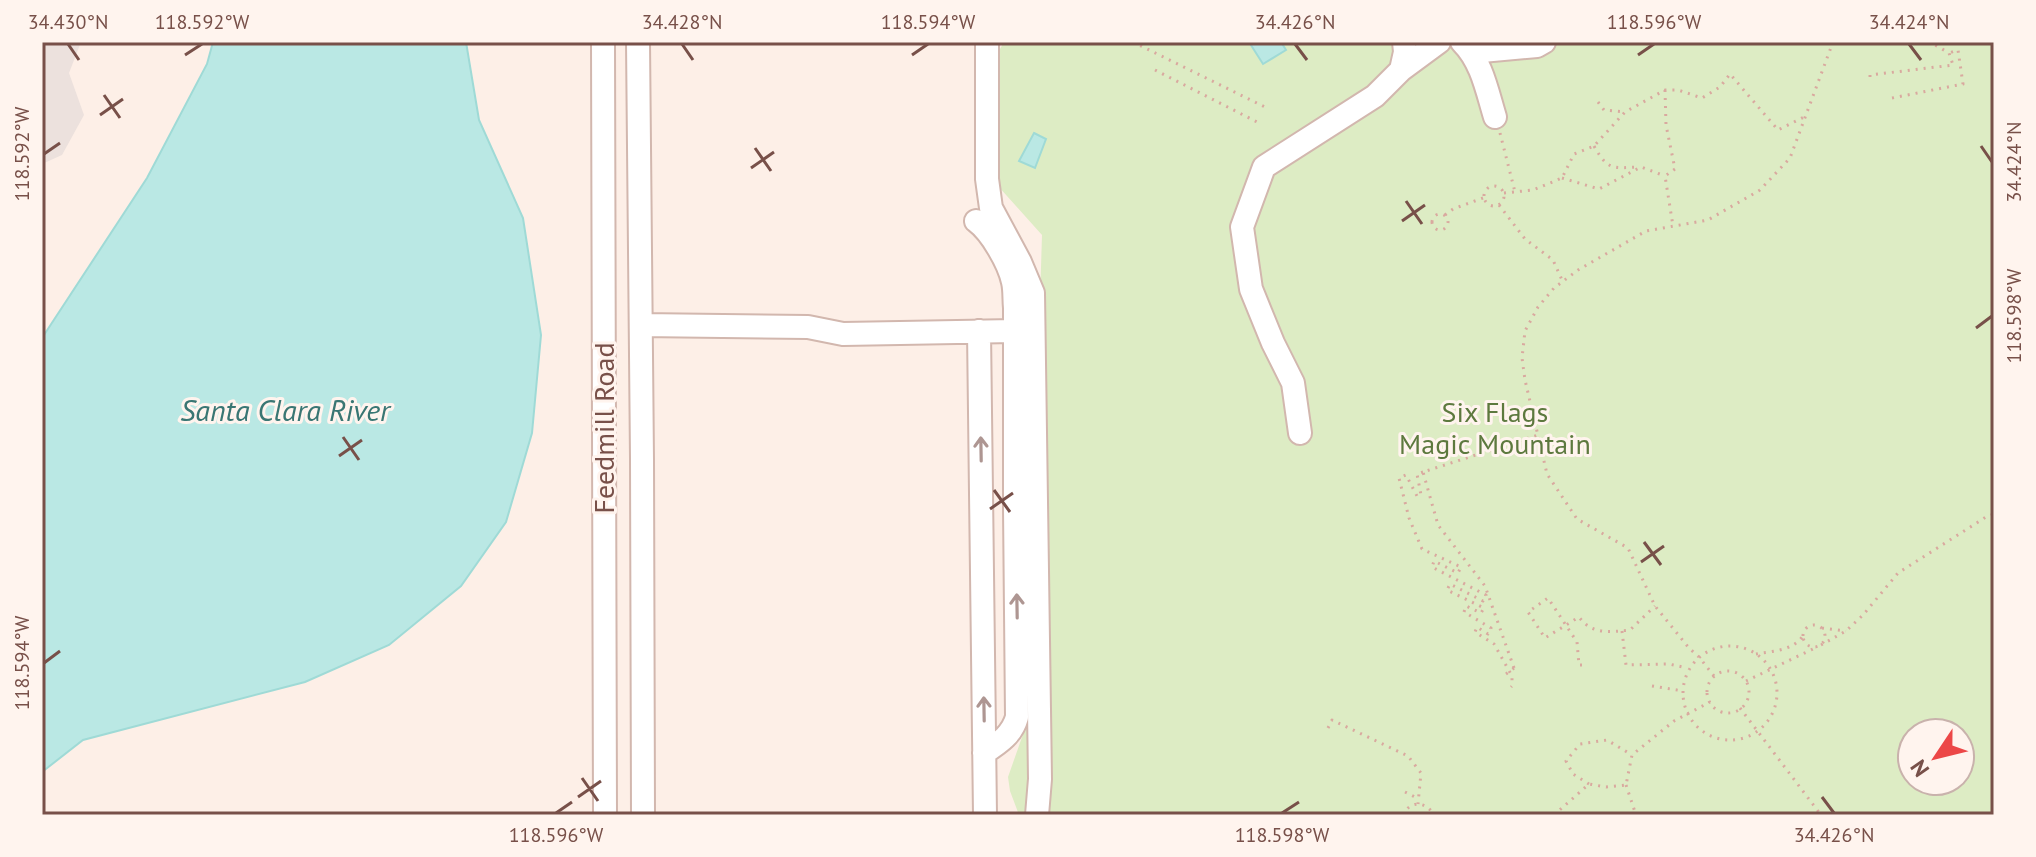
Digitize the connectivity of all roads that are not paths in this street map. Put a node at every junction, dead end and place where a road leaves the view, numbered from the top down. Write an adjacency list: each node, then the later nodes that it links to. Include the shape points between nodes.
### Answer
1 (603, 42): 16 (street, Feedmill Road)
2 (638, 42): 11 (street)
3 (987, 42): 19 (street, via 991,208 1033,293)
4 (1404, 42): 8 (street)
5 (1439, 42): 8 (street)
6 (1544, 42): 7 (street)
7 (1467, 47): 9 (street)
8 (1401, 70): 14 (street, via 1375,96 1264,167 1242,227 1251,289 1293,383)
9 (1495, 117)
10 (976, 221): 13 (street, via 1010,271)
11 (641, 325): 12 (street, via 808,327 843,334); 17 (street)
12 (979, 331): 13 (street); 15 (street, one-way to 12)
13 (1014, 331): 15 (street, one-way to 13, via 1005,738 1017,717)
14 (1300, 433)
15 (984, 753): 18 (street)
16 (605, 815)
17 (643, 815)
18 (985, 815)
19 (1037, 815)

